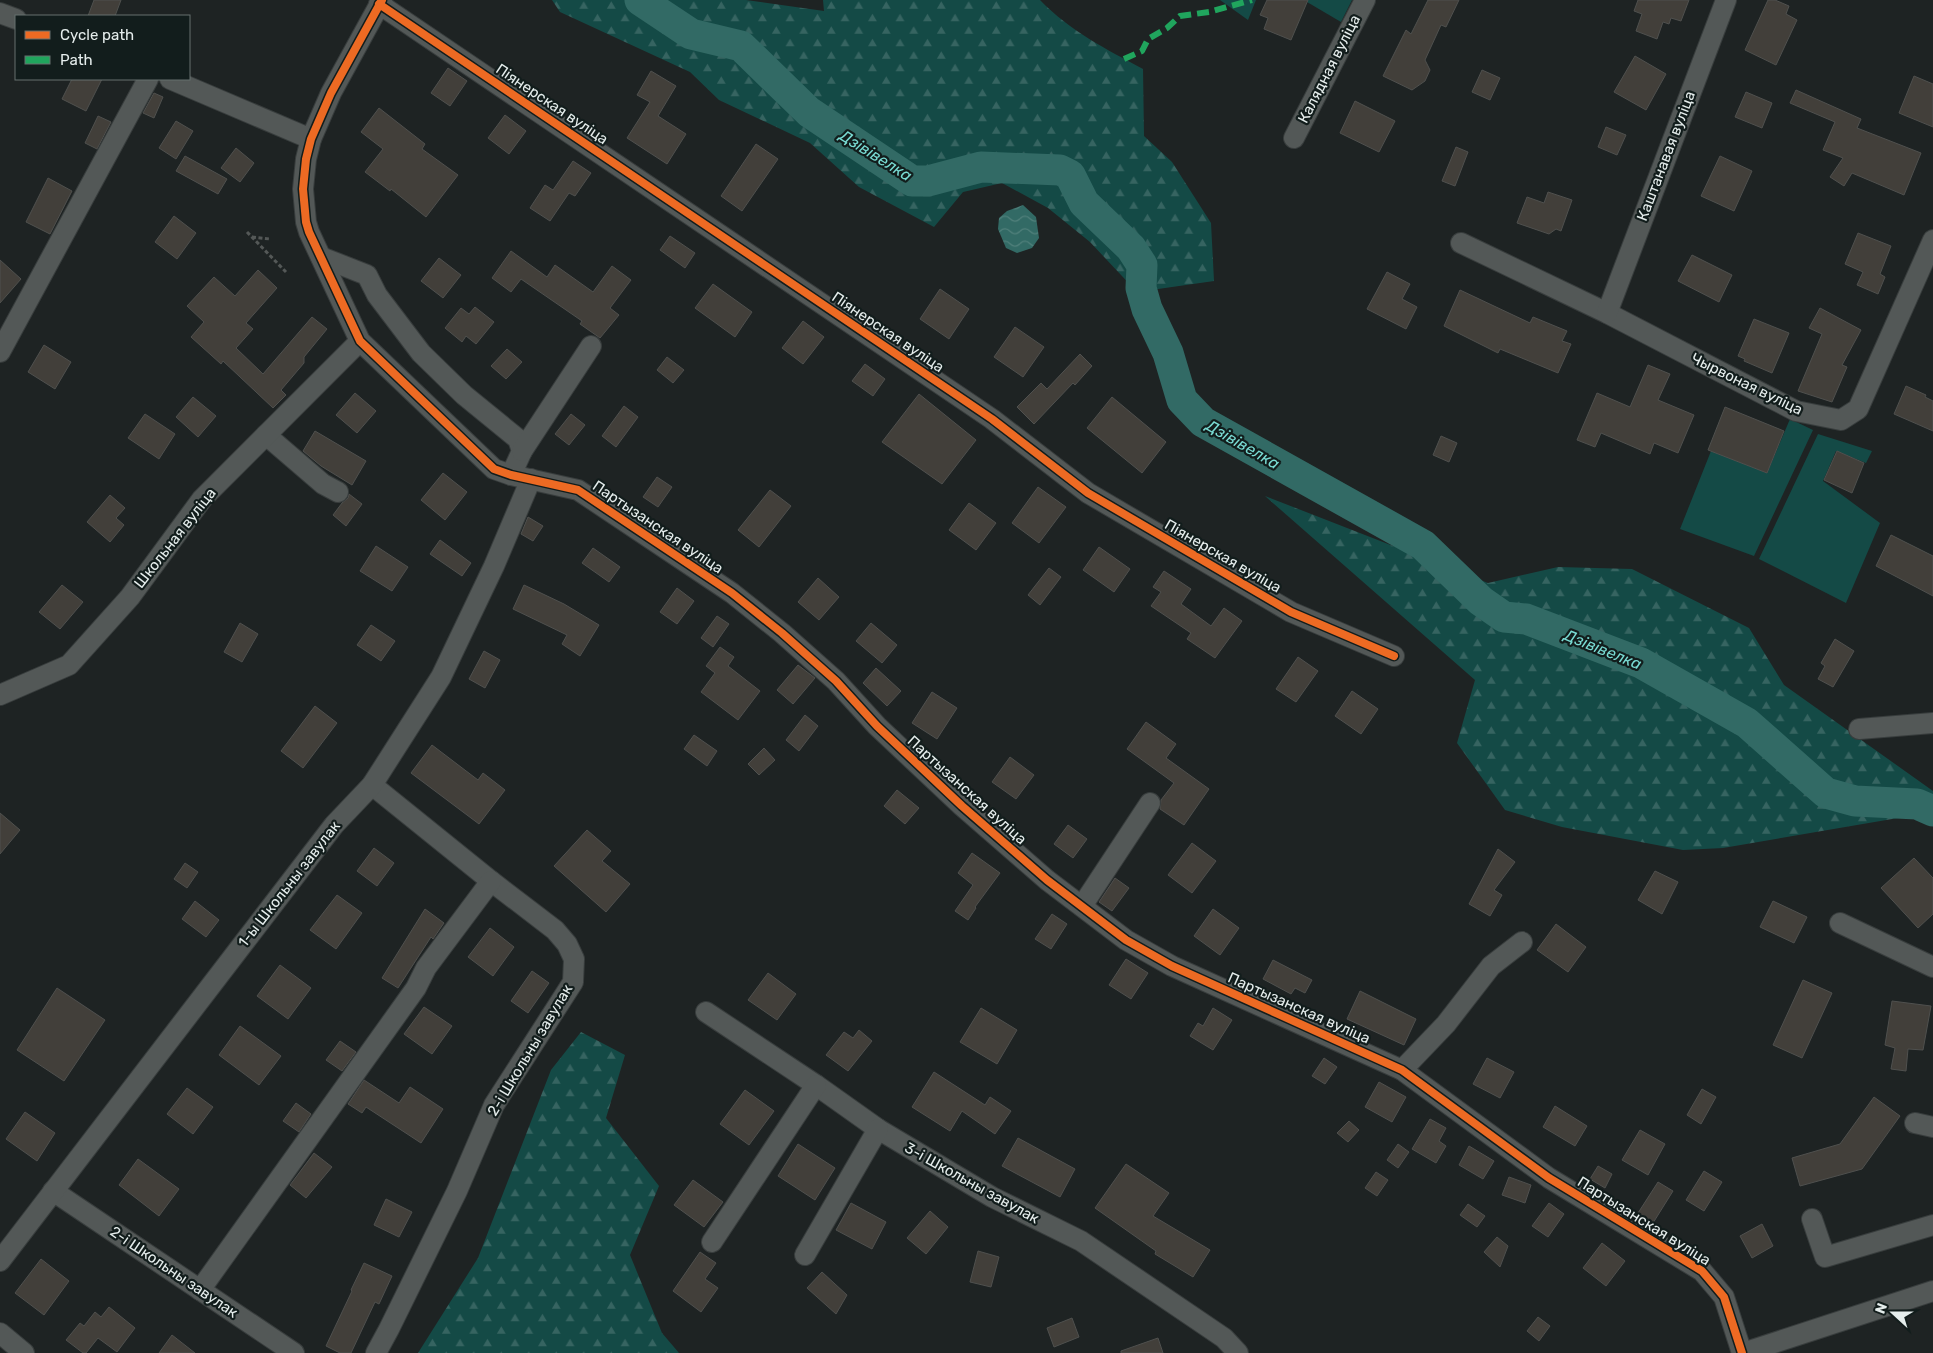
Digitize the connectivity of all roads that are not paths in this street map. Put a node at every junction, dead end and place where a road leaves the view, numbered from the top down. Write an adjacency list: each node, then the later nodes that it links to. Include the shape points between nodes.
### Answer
1 (1365, 0): 8 (street, Калядная вуліца)
2 (1726, 0): 13 (street, Каштанавая вуліца)
3 (381, 2): 9 (street, Партызанская вуліца, via 331,93); 22 (street, Піянерская вуліца, via 992,419 1088,493 1291,612)
4 (0, 13): 5 (street)
5 (15, 19)
6 (147, 80): 16 (street)
7 (172, 80): 9 (street)
8 (1294, 138)
9 (311, 139): 12 (street, Партызанская вуліца, via 304,176 304,209 309,232)
10 (1933, 240): 13 (street, Чырвоная вуліца, via 1858,409 1841,420 1796,411)
11 (1461, 243): 13 (street, Чырвоная вуліца)
12 (321, 257): 14 (street, Партызанская вуліца); 18 (street, via 367,275 377,295 421,353 464,396 518,439)
13 (1607, 313)
14 (360, 341): 17 (street, Школьная вуліца); 19 (street, Партызанская вуліца, via 494,469)
15 (591, 346): 18 (street)
16 (0, 352)
17 (266, 435): 21 (street, via 323,484); 23 (street, Школьная вуліца, via 202,499 130,597 69,665)
18 (522, 451): 19 (street)
19 (511, 475): 20 (street, Партызанская вуліца)
20 (531, 478): 26 (street, 1-ы Школьны завулак, via 494,566 441,677); 29 (street, Партызанская вуліца, via 578,490 739,598 836,681 877,726 962,806)
21 (338, 492)
22 (1394, 656)
23 (0, 695)
24 (1933, 723): 25 (street)
25 (1859, 729)
26 (372, 785): 28 (street, 2-і Школьны завулак); 37 (street, 1-ы Школьны завулак, via 334,825)
27 (1150, 803): 29 (street)
28 (490, 881): 43 (street); 48 (street, 2-і Школьны завулак, via 555,930 567,944 574,959 573,982 494,1105 457,1191)
29 (1082, 906): 34 (street, Партызанская вуліца, via 1126,940 1172,966)
30 (1840, 923): 32 (street)
31 (1522, 942): 34 (street, via 1491,966 1446,1024)
32 (1933, 967)
33 (706, 1012): 35 (street, 3-і Школьны завулак)
34 (1402, 1070): 50 (street, Партызанская вуліца, via 1549,1178 1702,1271 1724,1297)
35 (816, 1085): 36 (street, 3-і Школьны завулак); 40 (street)
36 (878, 1129): 41 (street); 49 (street, 3-і Школьны завулак, via 992,1197 1081,1241 1224,1338)
37 (53, 1191): 42 (street, 1-ы Школьны завулак); 43 (street, 2-і Школьны завулак)
38 (1812, 1219): 39 (street, via 1825,1257)
39 (1933, 1224)
40 (712, 1242)
41 (806, 1255)
42 (0, 1261)
43 (200, 1290): 47 (street, 2-і Школьны завулак)
44 (1933, 1291): 50 (street)
45 (0, 1333): 46 (street)
46 (24, 1353)
47 (294, 1353)
48 (376, 1353)
49 (1238, 1353)
50 (1742, 1353)

